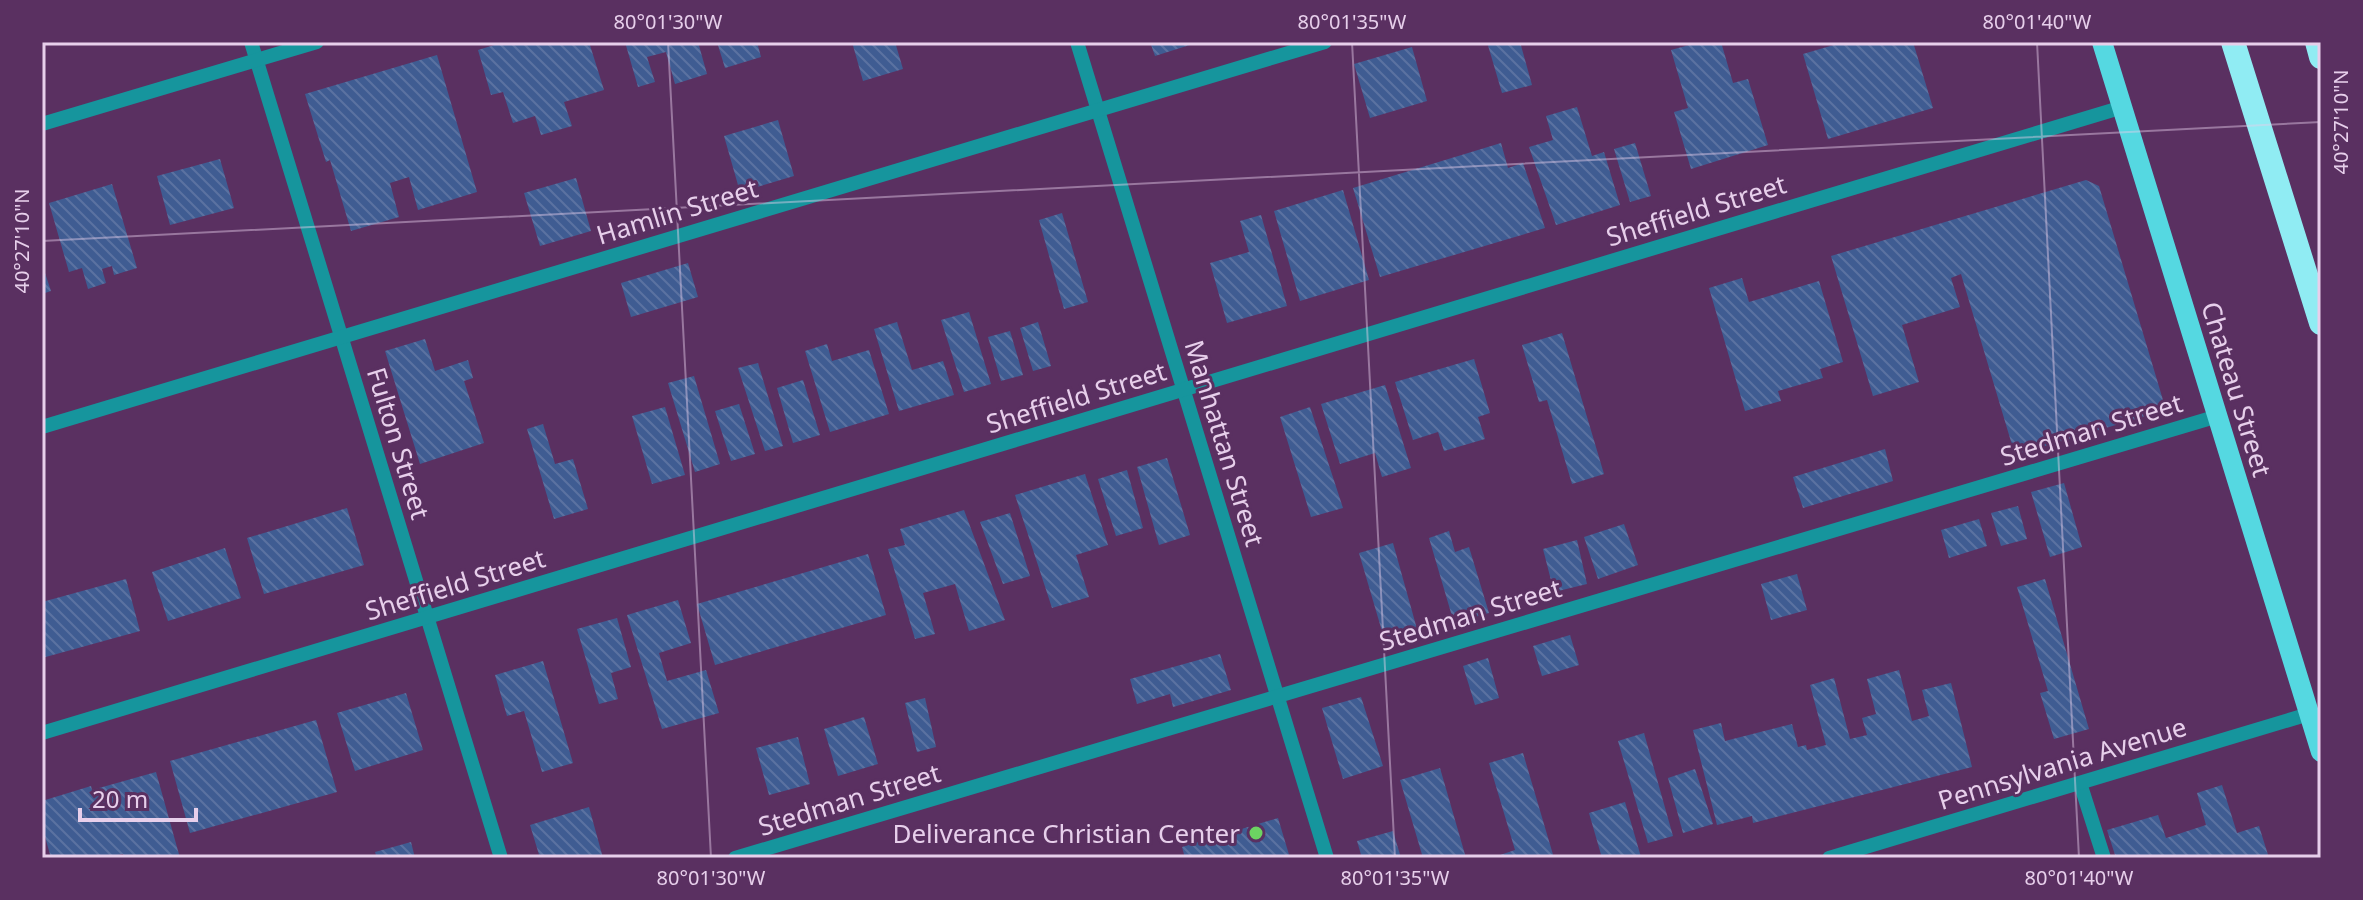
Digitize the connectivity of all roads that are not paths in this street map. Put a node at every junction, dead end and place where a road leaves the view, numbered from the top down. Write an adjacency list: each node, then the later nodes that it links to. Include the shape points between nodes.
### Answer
1 (251, 42): 9 (street, Fulton Street)
2 (317, 42): 9 (street)
3 (1077, 42): 11 (street, Manhattan Street)
4 (1325, 42): 11 (street, Hamlin Street)
5 (2102, 42): 10 (main road, Chateau Street)
6 (2233, 42): 13 (highway)
7 (2317, 42): 8 (highway)
8 (2321, 57)
9 (257, 60): 12 (street); 14 (street, Fulton Street)
10 (2123, 107): 15 (street, Sheffield Street); 16 (main road, Chateau Street)
11 (1098, 110): 14 (street, Hamlin Street); 15 (street, Manhattan Street)
12 (42, 124)
13 (2321, 323)
14 (341, 337): 17 (street, Hamlin Street); 18 (street, Fulton Street)
15 (1183, 389): 18 (street, Sheffield Street); 19 (street, Manhattan Street)
16 (2218, 416): 19 (street, Stedman Street); 20 (main road, Chateau Street)
17 (42, 427)
18 (427, 617): 21 (street, Sheffield Street); 24 (street, Fulton Street)
19 (1277, 697): 25 (street, Stedman Street); 26 (street, Manhattan Street)
20 (2309, 714): 22 (main road, Chateau Street); 23 (street, Pennsylvania Avenue)
21 (42, 733)
22 (2321, 752)
23 (2080, 783): 27 (street, Pennsylvania Avenue); 28 (street)
24 (501, 858)
25 (735, 858)
26 (1327, 858)
27 (1829, 858)
28 (2104, 858)

